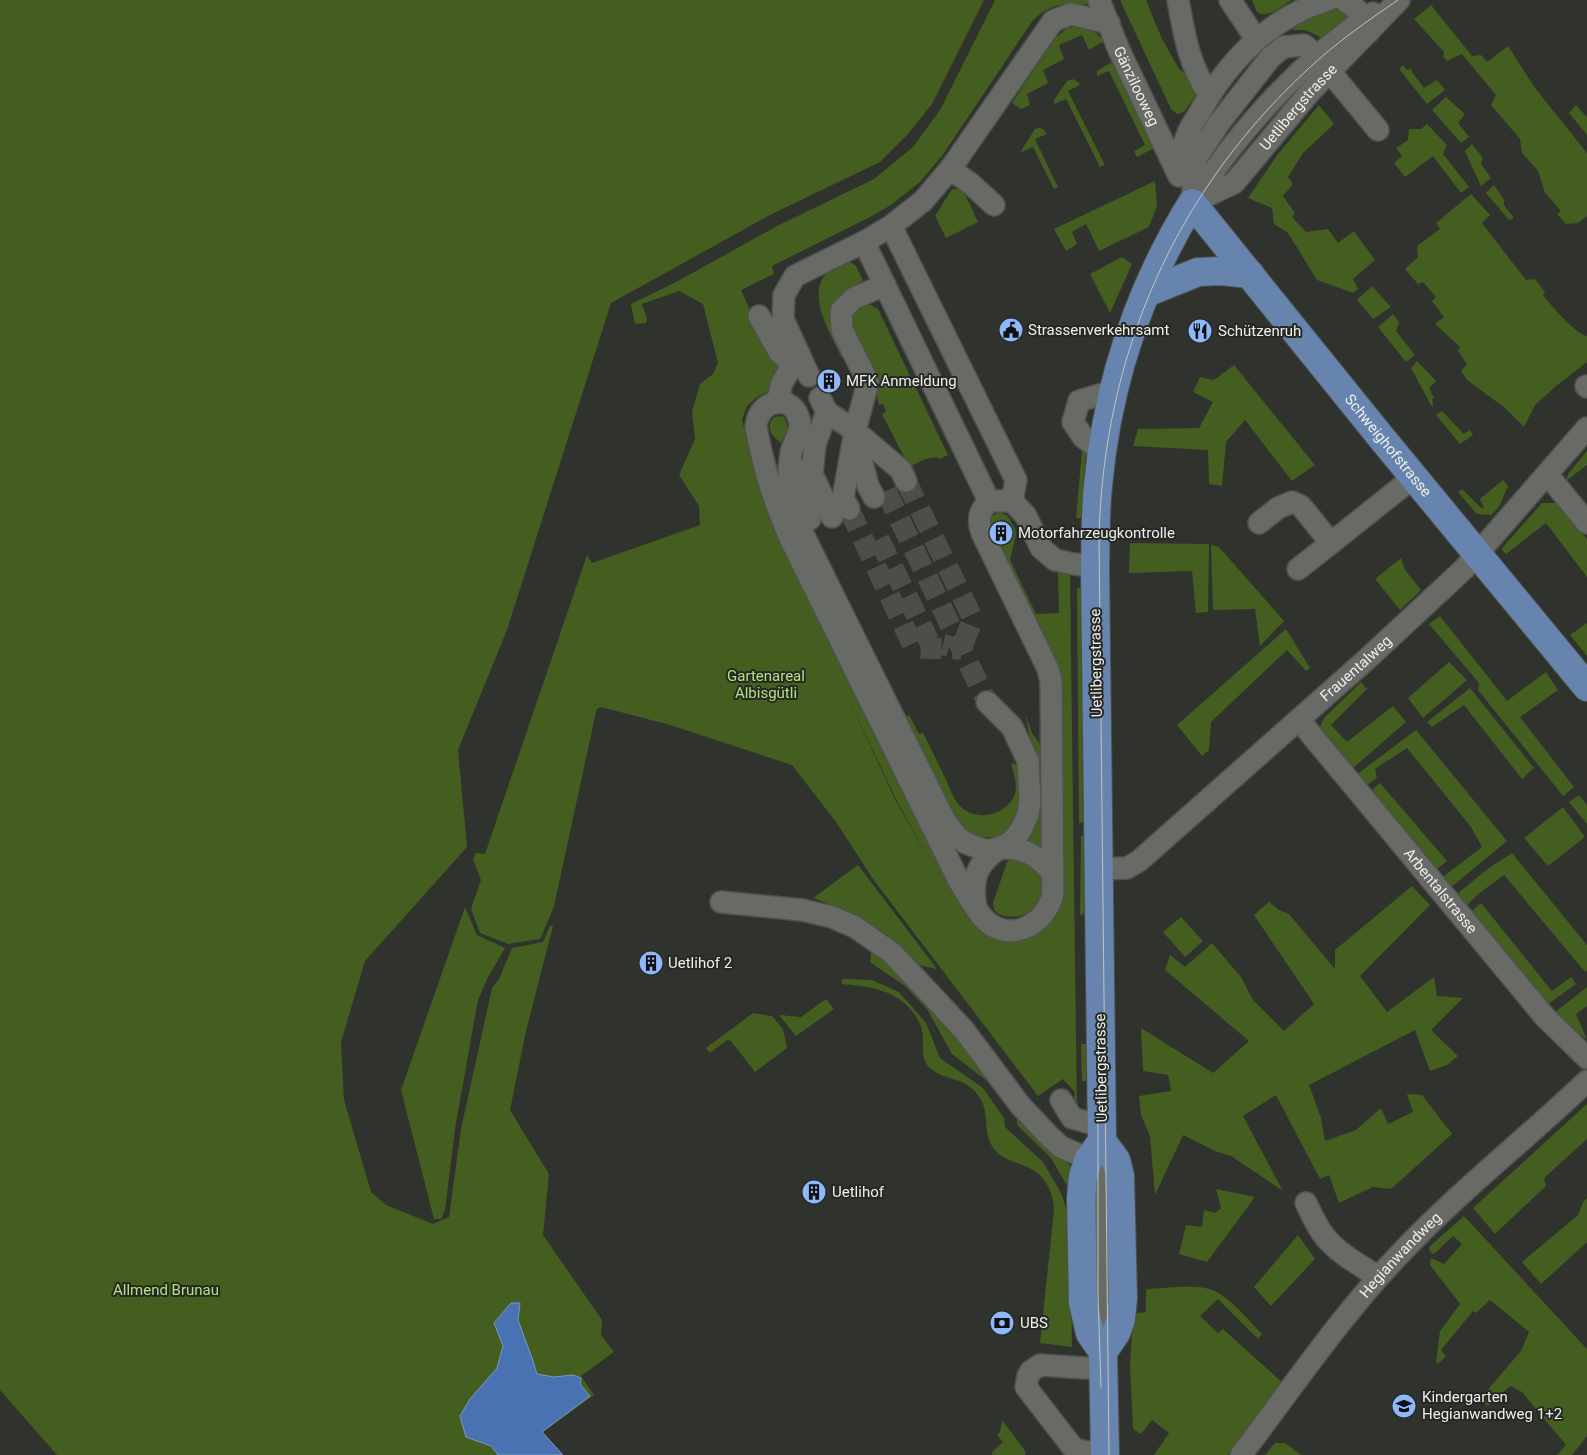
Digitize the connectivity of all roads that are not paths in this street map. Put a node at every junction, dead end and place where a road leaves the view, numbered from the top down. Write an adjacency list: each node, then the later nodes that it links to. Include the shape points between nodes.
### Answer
1 (1099, 0): 8 (street, Gänzilooweg)
2 (1178, 0): 12 (street, via 1186,48)
3 (1230, 0): 10 (street)
4 (1328, 0): 10 (street, via 1306,8)
5 (1344, 0): 9 (street, via 1353,5)
6 (1392, 0): 9 (street, Uetlibergstrasse)
7 (1399, 0): 9 (street, Uetlibergstrasse)
8 (1109, 23): 14 (street, via 1071,14 1053,21); 15 (street, Gänzilooweg)
9 (1366, 26): 11 (street, Uetlibergstrasse)
10 (1256, 39): 12 (street)
11 (1324, 63): 13 (street); 16 (street, Uetlibergstrasse, via 1234,183); 16 (street, via 1304,45 1283,47 1270,58 1219,122 1195,160)
12 (1210, 95): 15 (street, via 1188,133)
13 (1378, 130)
14 (950, 169): 17 (street); 18 (street, via 923,201)
15 (1176, 170): 16 (street)
16 (1192, 203): 20 (main road, Schweighofstrasse); 22 (main road, Uetlibergstrasse)
17 (994, 205)
18 (891, 226): 19 (street); 33 (street, via 1016,480)
19 (864, 242): 21 (street); 24 (street, via 796,276 784,295 783,319)
20 (1250, 274): 22 (main road, via 1198,272); 31 (main road, Schweighofstrasse)
21 (884, 285): 27 (street, via 854,298 840,311 842,330 868,382); 34 (street)
22 (1146, 293): 39 (main road, Uetlibergstrasse, via 1113,393 1102,451)
23 (759, 316): 24 (street, via 779,352)
24 (801, 365): 25 (street, via 782,383)
25 (776, 403): 28 (street, via 792,406 801,427); 49 (street, via 763,408 756,427 776,506 932,828)
26 (1587, 428): 30 (street, Frauentalweg)
27 (855, 431): 29 (street, via 824,405); 32 (street); 32 (street, via 843,498); 32 (street, via 901,470)
28 (789, 468): 29 (street); 43 (street, via 789,492 797,522)
29 (812, 474): 32 (street); 43 (street, via 802,500 902,712)
30 (1548, 474): 36 (street); 38 (street, Frauentalweg)
31 (1414, 477): 37 (street); 38 (main road, Schweighofstrasse)
32 (872, 498)
33 (1012, 500): 34 (street); 39 (street, via 1026,516 1041,548 1055,560)
34 (989, 501): 47 (street, via 980,512 978,524 1048,668 1051,681)
35 (1259, 523): 37 (street, via 1292,502 1301,506)
36 (1587, 523)
37 (1331, 543): 40 (street)
38 (1478, 554): 41 (main road, Schweighofstrasse); 44 (street, Frauentalweg)
39 (1095, 566): 46 (main road, Uetlibergstrasse)
40 (1298, 570)
41 (1587, 687)
42 (987, 702): 45 (street, via 1012,727 1028,761 1028,814 1021,830)
43 (893, 716): 45 (street, via 951,830 976,848)
44 (1299, 720): 46 (street, Frauentalweg, via 1139,861 1126,868); 50 (street, Arbentalstrasse, via 1545,1017)
45 (1000, 848): 47 (street, via 1028,852); 49 (street, via 978,870 974,890)
46 (1099, 870): 53 (main road, Uetlibergstrasse)
47 (1053, 874): 49 (street, via 1053,894 1048,908 1027,928 1011,930 996,927)
48 (721, 902): 53 (street, via 802,910 855,927 892,953 963,1030 1020,1105 1061,1147)
49 (976, 908)
50 (1587, 1058)
51 (1587, 1081): 55 (street, Hegianwandweg, via 1490,1168)
52 (1062, 1100): 53 (street, via 1072,1118)
53 (1098, 1142): 56 (main road, Uetlibergstrasse, via 1082,1176 1083,1303 1090,1333); 56 (main road, Uetlibergstrasse, via 1116,1160 1120,1176 1123,1298 1121,1319)
54 (1306, 1203): 55 (street, via 1325,1238)
55 (1378, 1277): 58 (street, Hegianwandweg)
56 (1104, 1360): 57 (main road); 57 (street, via 1085,1368 1040,1365 1031,1371 1026,1387 1074,1449)
57 (1105, 1454)
58 (1241, 1455)

